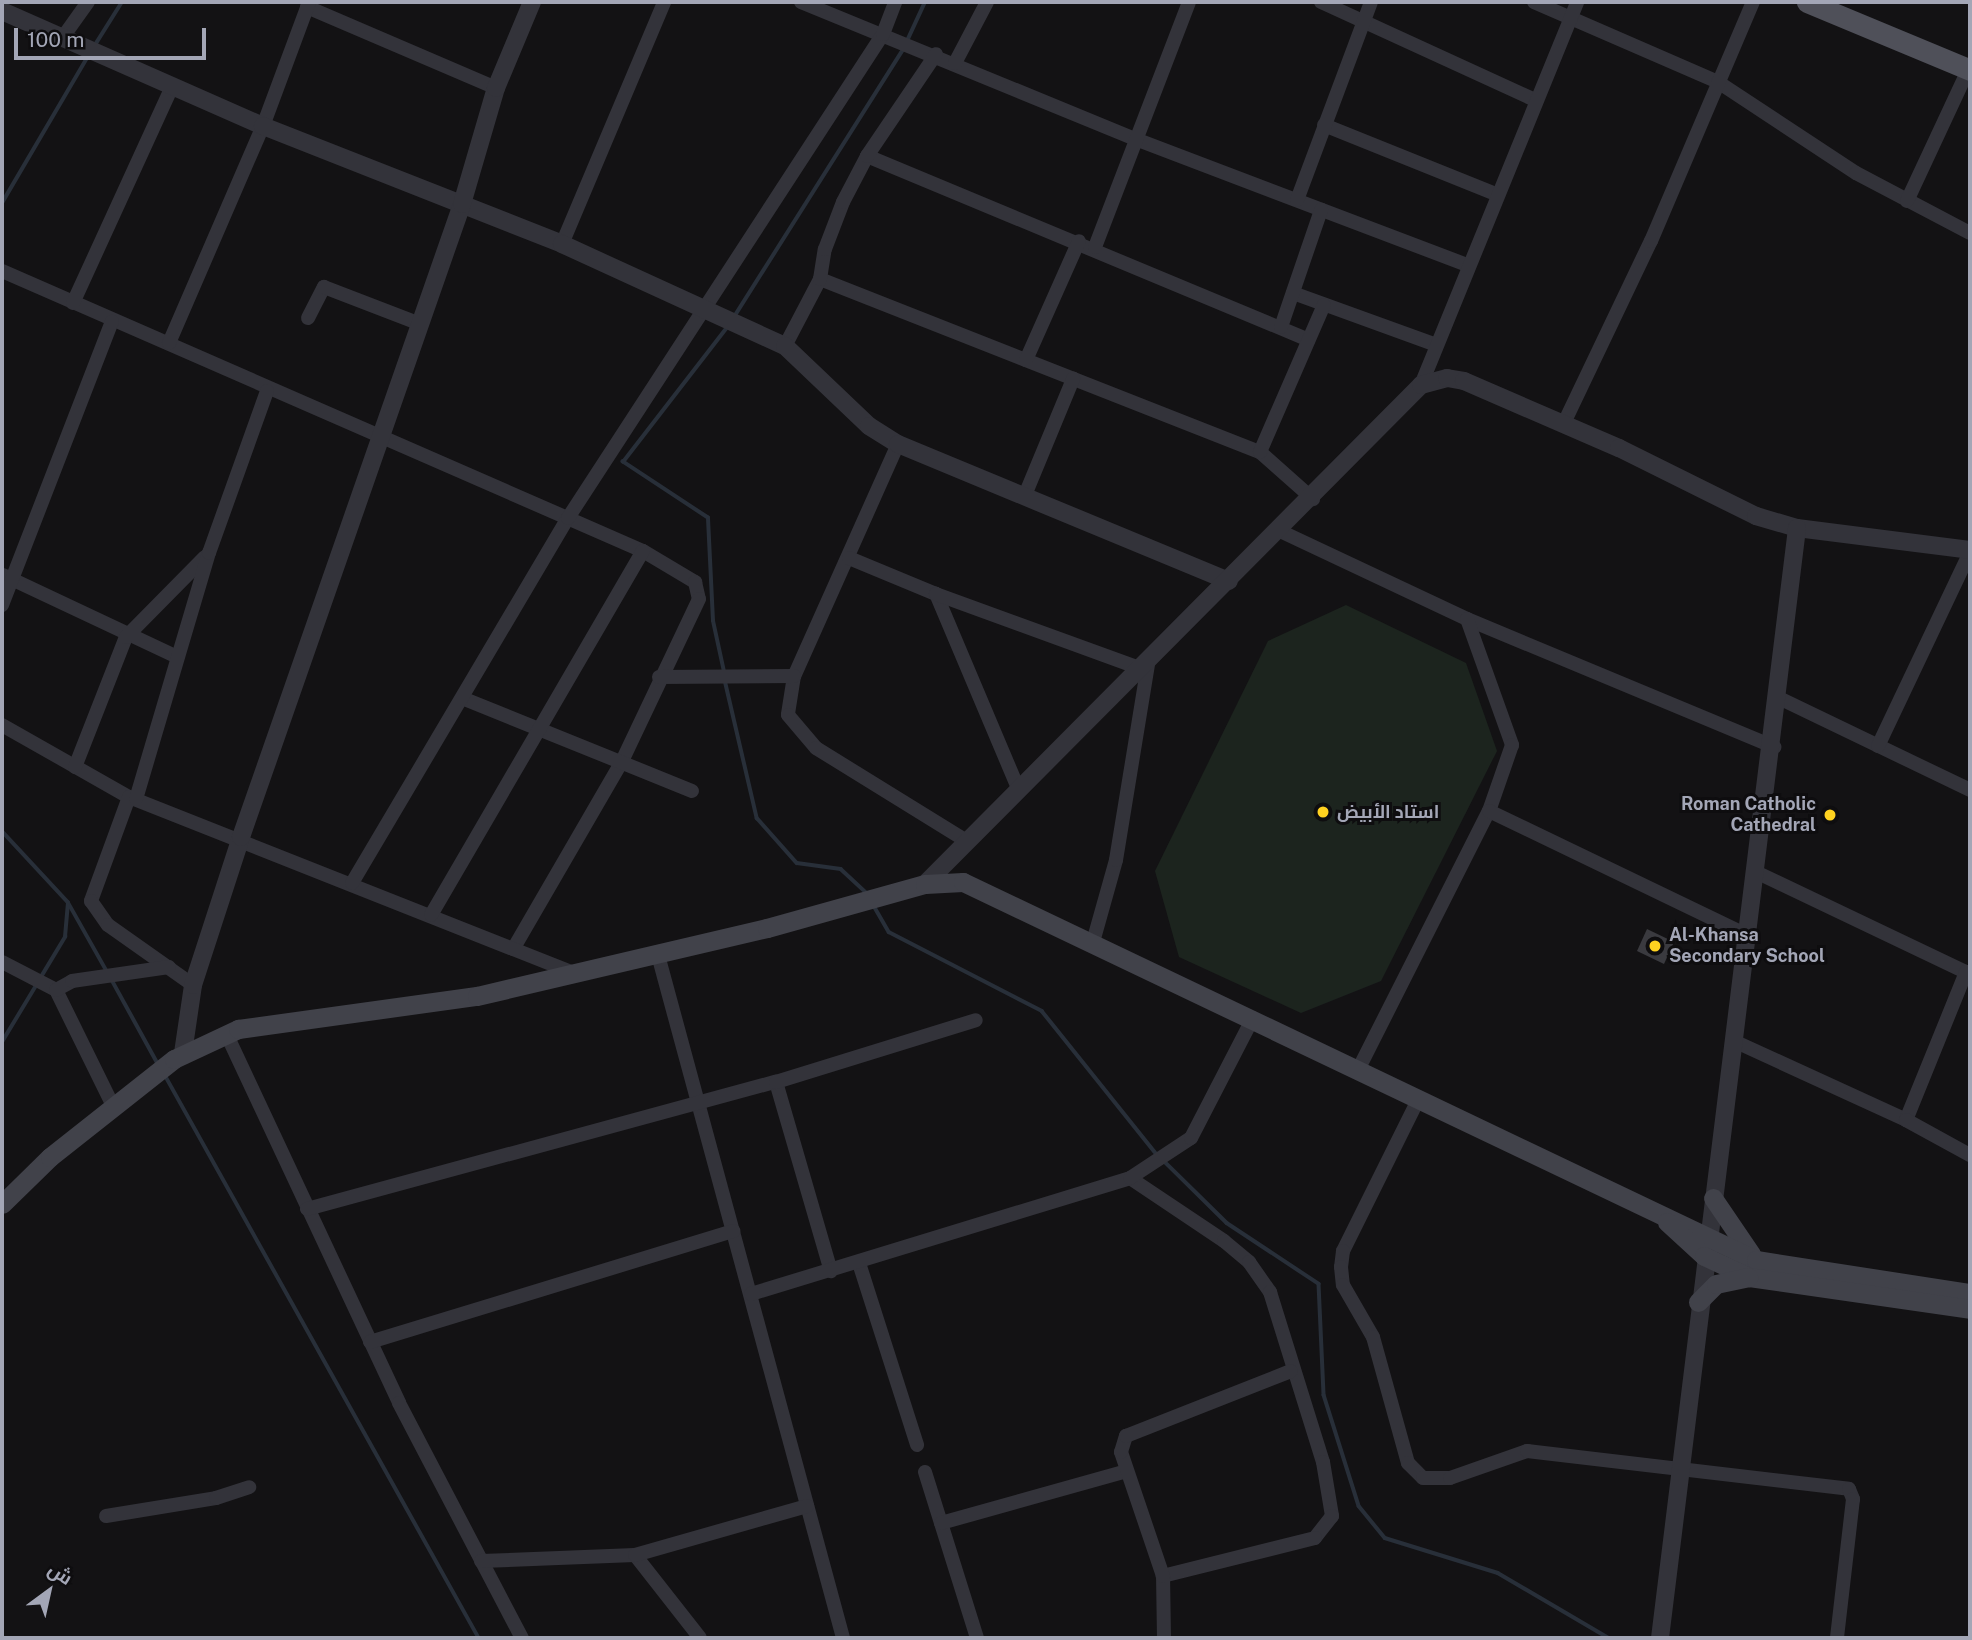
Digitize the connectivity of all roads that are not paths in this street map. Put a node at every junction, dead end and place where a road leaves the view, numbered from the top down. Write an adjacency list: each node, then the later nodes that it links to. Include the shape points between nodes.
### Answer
1 (88, 2): 18 (street)
2 (532, 2): 24 (street)
3 (664, 2): 37 (street)
4 (801, 2): 17 (street)
5 (895, 2): 17 (street)
6 (987, 2): 20 (street)
7 (1189, 2): 28 (street)
8 (1321, 2): 16 (street)
9 (1371, 2): 16 (street)
10 (1534, 2): 14 (street)
11 (1753, 2): 22 (street)
12 (1807, 2): 21 (main road)
13 (308, 4): 24 (street); 27 (street)
14 (1574, 9): 22 (street); 25 (street)
15 (2, 11): 18 (street)
16 (1363, 21): 25 (street); 26 (street)
17 (883, 34): 19 (street); 45 (street)
18 (66, 39): 23 (street)
19 (931, 52): 20 (street); 29 (street)
20 (955, 63): 28 (street)
21 (1970, 69): 32 (street)
22 (1718, 82): 32 (street); 58 (street, via 1651,242)
23 (173, 85): 27 (street); 43 (street)
24 (496, 88): 33 (street)
25 (1535, 100): 30 (street)
26 (1324, 125): 30 (street); 31 (street)
27 (263, 126): 33 (street); 51 (street)
28 (1138, 140): 31 (street); 38 (street)
29 (867, 156): 36 (street); 41 (street, via 833,226)
30 (1496, 194): 39 (street)
31 (1297, 200): 34 (street)
32 (1907, 201): 35 (street)
33 (462, 204): 37 (street); 48 (street)
34 (1321, 210): 39 (street); 42 (street)
35 (1970, 233)
36 (1079, 241): 38 (street); 54 (street)
37 (562, 244): 45 (street)
38 (1095, 247): 49 (street)
39 (1466, 265): 52 (street)
40 (5, 272): 43 (street)
41 (820, 279): 53 (street); 54 (street)
42 (1293, 293): 44 (street); 49 (street)
43 (73, 303): 47 (street)
44 (1324, 305): 50 (street); 52 (street)
45 (706, 313): 53 (street); 64 (street)
46 (308, 318): 48 (street, via 324,287)
47 (113, 321): 51 (street); 71 (street)
48 (418, 323): 59 (street)
49 (1281, 327): 50 (street)
50 (1308, 340): 61 (street)
51 (169, 343): 57 (street)
52 (1434, 344): 56 (street)
53 (785, 346): 60 (street, via 869,426)
54 (1026, 360): 55 (street)
55 (1073, 379): 61 (street); 62 (street)
56 (1421, 385): 58 (street, via 1447,378 1464,381); 63 (street)
57 (267, 391): 59 (street); 69 (street)
58 (1564, 423): 65 (street, via 1756,516)
59 (377, 437): 64 (street); 94 (street)
60 (898, 444): 62 (street); 70 (street)
61 (1260, 452): 63 (street)
62 (1025, 495): 72 (street)
63 (1313, 499): 66 (street)
64 (569, 518): 67 (street); 81 (street)
65 (1797, 528): 68 (street); 82 (street)
66 (1280, 531): 72 (street); 75 (street)
67 (643, 551): 80 (street, via 699,590); 84 (street)
68 (1970, 551): 85 (street)
69 (209, 553): 76 (street); 77 (street)
70 (849, 558): 73 (street); 79 (street)
71 (6, 576): 74 (street); 76 (street)
72 (1229, 581): 78 (street)
73 (936, 594): 78 (street); 89 (street)
74 (2, 605)
75 (1466, 618): 86 (street); 93 (street, via 1512,745)
76 (126, 637): 77 (street); 88 (street)
77 (177, 657): 92 (street)
78 (1144, 663): 89 (street); 101 (street, via 1116,860)
79 (794, 676): 80 (street); 95 (street, via 788,715 816,748)
80 (659, 677): 87 (street)
81 (462, 698): 84 (street); 97 (street)
82 (1779, 698): 85 (street); 86 (street)
83 (2, 725): 88 (street)
84 (538, 731): 87 (street); 99 (street)
85 (1878, 746): 90 (street)
86 (1774, 747): 96 (street)
87 (621, 763): 91 (street); 102 (street)
88 (75, 767): 92 (street)
89 (1018, 788): 95 (street)
90 (1970, 790)
91 (692, 791)
92 (133, 798): 94 (street); 105 (street, via 91,901 108,925)
93 (1489, 811): 100 (street); 115 (street)
94 (241, 837): 97 (street); 108 (street)
95 (965, 840): 98 (street)
96 (1758, 873): 100 (street); 106 (street)
97 (352, 883): 99 (street)
98 (925, 884): 101 (main road, via 963,882); 103 (main road)
99 (430, 915): 102 (street)
100 (1749, 936): 113 (street)
101 (1093, 942): 110 (main road)
102 (513, 949): 107 (street)
103 (658, 955): 107 (main road); 118 (street)
104 (2, 962): 109 (street)
105 (169, 967): 108 (street); 109 (street)
106 (1968, 973): 120 (street)
107 (575, 974): 112 (main road, via 477,996)
108 (193, 985): 114 (street)
109 (53, 986): 119 (street)
110 (1253, 1018): 115 (main road); 122 (street, via 1191,1138)
111 (976, 1020): 116 (street)
112 (226, 1033): 114 (main road); 125 (street)
113 (1736, 1042): 120 (street); 123 (street)
114 (178, 1056): 119 (main road)
115 (1359, 1068): 117 (main road)
116 (776, 1082): 118 (street); 132 (street)
117 (1419, 1098): 126 (main road); 140 (street, via 1343,1251 1341,1267 1343,1286 1373,1337 1408,1463 1423,1478 1450,1478 1527,1451)
118 (698, 1101): 125 (street); 127 (street)
119 (113, 1106): 124 (main road)
120 (1906, 1119): 121 (street)
121 (1970, 1154)
122 (1130, 1178): 130 (street); 138 (street, via 1249,1262 1270,1292)
123 (1713, 1198): 128 (street); 131 (main road)
124 (2, 1204)
125 (307, 1209): 137 (street)
126 (1655, 1212): 128 (main road); 129 (main road)
127 (733, 1231): 134 (street); 137 (street)
128 (1707, 1233): 129 (street); 131 (main road)
129 (1704, 1256): 131 (main road); 135 (street)
130 (859, 1263): 132 (street); 139 (street)
131 (1753, 1268): 133 (main road); 135 (main road, via 1716,1284); 136 (main road)
132 (831, 1271): 134 (street)
133 (1970, 1293)
134 (751, 1294): 144 (street)
135 (1698, 1302): 140 (street)
136 (1970, 1308)
137 (370, 1342): 148 (street)
138 (1292, 1371): 142 (street, via 1139,1428 1126,1436 1121,1452); 149 (street, via 1323,1462 1332,1516 1326,1529 1315,1538)
139 (917, 1445)
140 (1678, 1465): 155 (street); 156 (street, via 1849,1489 1853,1499)
141 (925, 1472): 146 (street)
142 (1127, 1472): 146 (street); 149 (street)
143 (249, 1487): 145 (street, via 216,1499)
144 (807, 1506): 147 (street); 152 (street)
145 (106, 1516)
146 (941, 1523): 153 (street)
147 (635, 1555): 148 (street); 151 (street)
148 (481, 1561): 150 (street)
149 (1163, 1576): 154 (street)
150 (522, 1638)
151 (700, 1638)
152 (843, 1638)
153 (976, 1638)
154 (1164, 1638)
155 (1660, 1638)
156 (1837, 1638)

